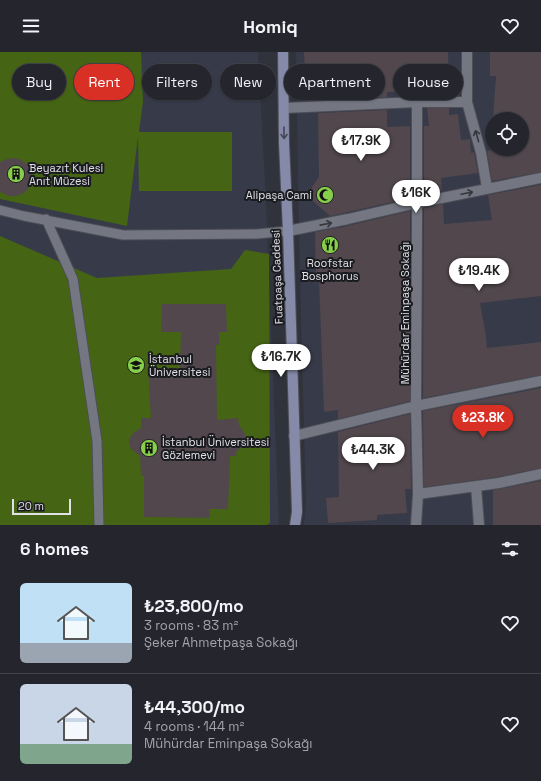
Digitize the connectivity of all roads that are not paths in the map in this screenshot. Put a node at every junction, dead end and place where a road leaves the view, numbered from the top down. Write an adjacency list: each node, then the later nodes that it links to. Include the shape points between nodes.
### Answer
1 (282, 52): 5 (main road, Fuatpaşa Caddesi)
2 (467, 52): 4 (street)
3 (417, 102): 4 (street); 5 (street); 8 (street, Mühürdar Eminpaşa Sokağı)
4 (467, 102): 7 (street, one-way to 4, via 481,153)
5 (284, 108): 11 (main road, Fuatpaşa Caddesi, one-way to 11)
6 (541, 178): 7 (street)
7 (487, 188): 8 (street, one-way to 7)
8 (417, 203): 11 (street, one-way to 8); 13 (street, Mühürdar Eminpaşa Sokağı)
9 (0, 210): 10 (lane)
10 (46, 219): 11 (lane, via 123,234 257,234); 18 (lane, via 73,279 97,441)
11 (288, 231): 14 (main road, Fuatpaşa Caddesi)
12 (541, 382): 13 (street)
13 (416, 406): 14 (street); 17 (street, Mühürdar Eminpaşa Sokağı)
14 (294, 436): 19 (main road, Fuatpaşa Caddesi)
15 (541, 474): 16 (street)
16 (476, 486): 17 (street); 21 (street)
17 (418, 494): 20 (street, Mühürdar Eminpaşa Sokağı)
18 (99, 525)
19 (295, 525)
20 (416, 525)
21 (479, 525)

